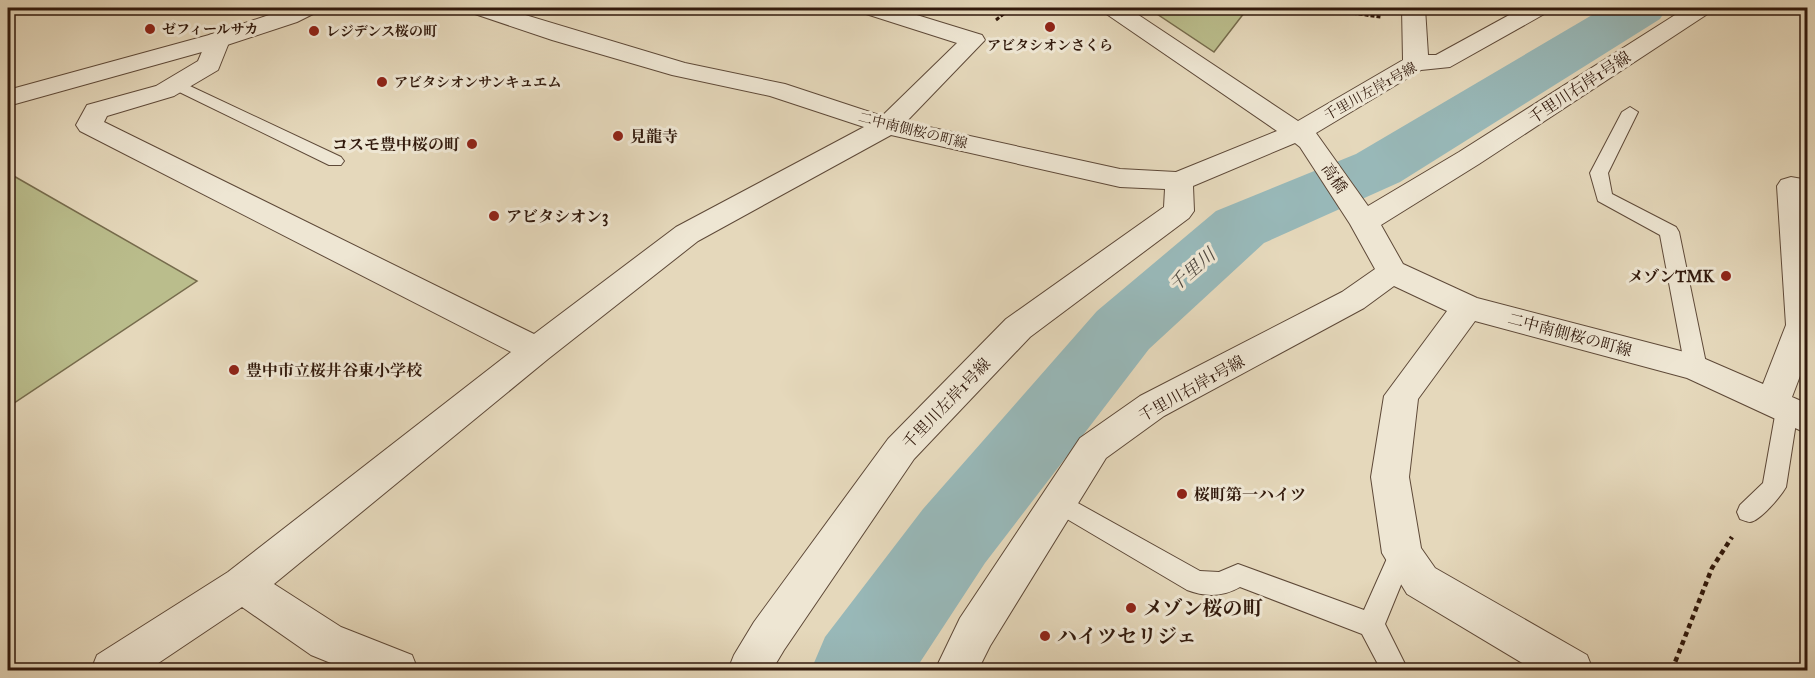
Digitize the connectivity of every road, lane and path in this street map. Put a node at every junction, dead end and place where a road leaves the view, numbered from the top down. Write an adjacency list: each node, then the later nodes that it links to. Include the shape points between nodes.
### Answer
1 (307, 8): 9 (street)
2 (871, 8): 14 (street, via 973,40)
3 (1113, 8): 15 (street)
4 (1311, 8): 8 (path)
5 (1538, 8): 10 (street, 千里川左岸1号線, via 1441,62)
6 (1701, 8): 19 (street, 千里川右岸1号線, via 1469,158)
7 (498, 10): 14 (street, 二中南側桜の町線, via 561,35 681,70 776,88)
8 (1414, 14): 10 (street)
9 (218, 40): 11 (street, via 209,65); 12 (street)
10 (1416, 63): 15 (street, 千里川左岸1号線)
11 (175, 84): 16 (lane); 23 (street, via 165,91 96,111 89,125)
12 (8, 98)
13 (1630, 112): 24 (lane, via 1599,173 1604,197 1669,232)
14 (887, 126): 17 (street, 二中南側桜の町線, via 1120,178); 23 (street, via 687,234)
15 (1304, 136): 17 (street, 二中南側桜の町線); 19 (street, 高橋)
16 (335, 161)
17 (1179, 181): 33 (street, 千里川左岸1号線, via 1179,211 1018,328 901,449)
18 (1808, 189): 20 (street, via 1791,186)
19 (1362, 219): 21 (street)
20 (1801, 238): 25 (street, via 1802,325)
21 (1392, 272): 22 (street, 二中南側桜の町線); 26 (street, 千里川右岸1号線, via 1353,300 1144,412 1093,448)
22 (1468, 307): 24 (street, 二中南側桜の町線); 28 (street, via 1401,396 1390,477)
23 (536, 350): 29 (street)
24 (1696, 368): 25 (street, 二中南側桜の町線)
25 (1789, 411): 27 (lane, via 1774,487)
26 (1058, 502): 30 (lane, via 1196,582 1222,584 1238,575); 34 (street, 千里川右岸1号線, via 975,632)
27 (1749, 512): 37 (path, via 1712,568)
28 (1402, 553): 30 (lane); 36 (street, via 1422,581)
29 (242, 585): 31 (street); 32 (street, via 326,641)
30 (1371, 625): 35 (lane)
31 (112, 670)
32 (397, 670)
33 (748, 670)
34 (956, 670)
35 (1395, 670)
36 (1572, 670)
37 (1672, 670)

